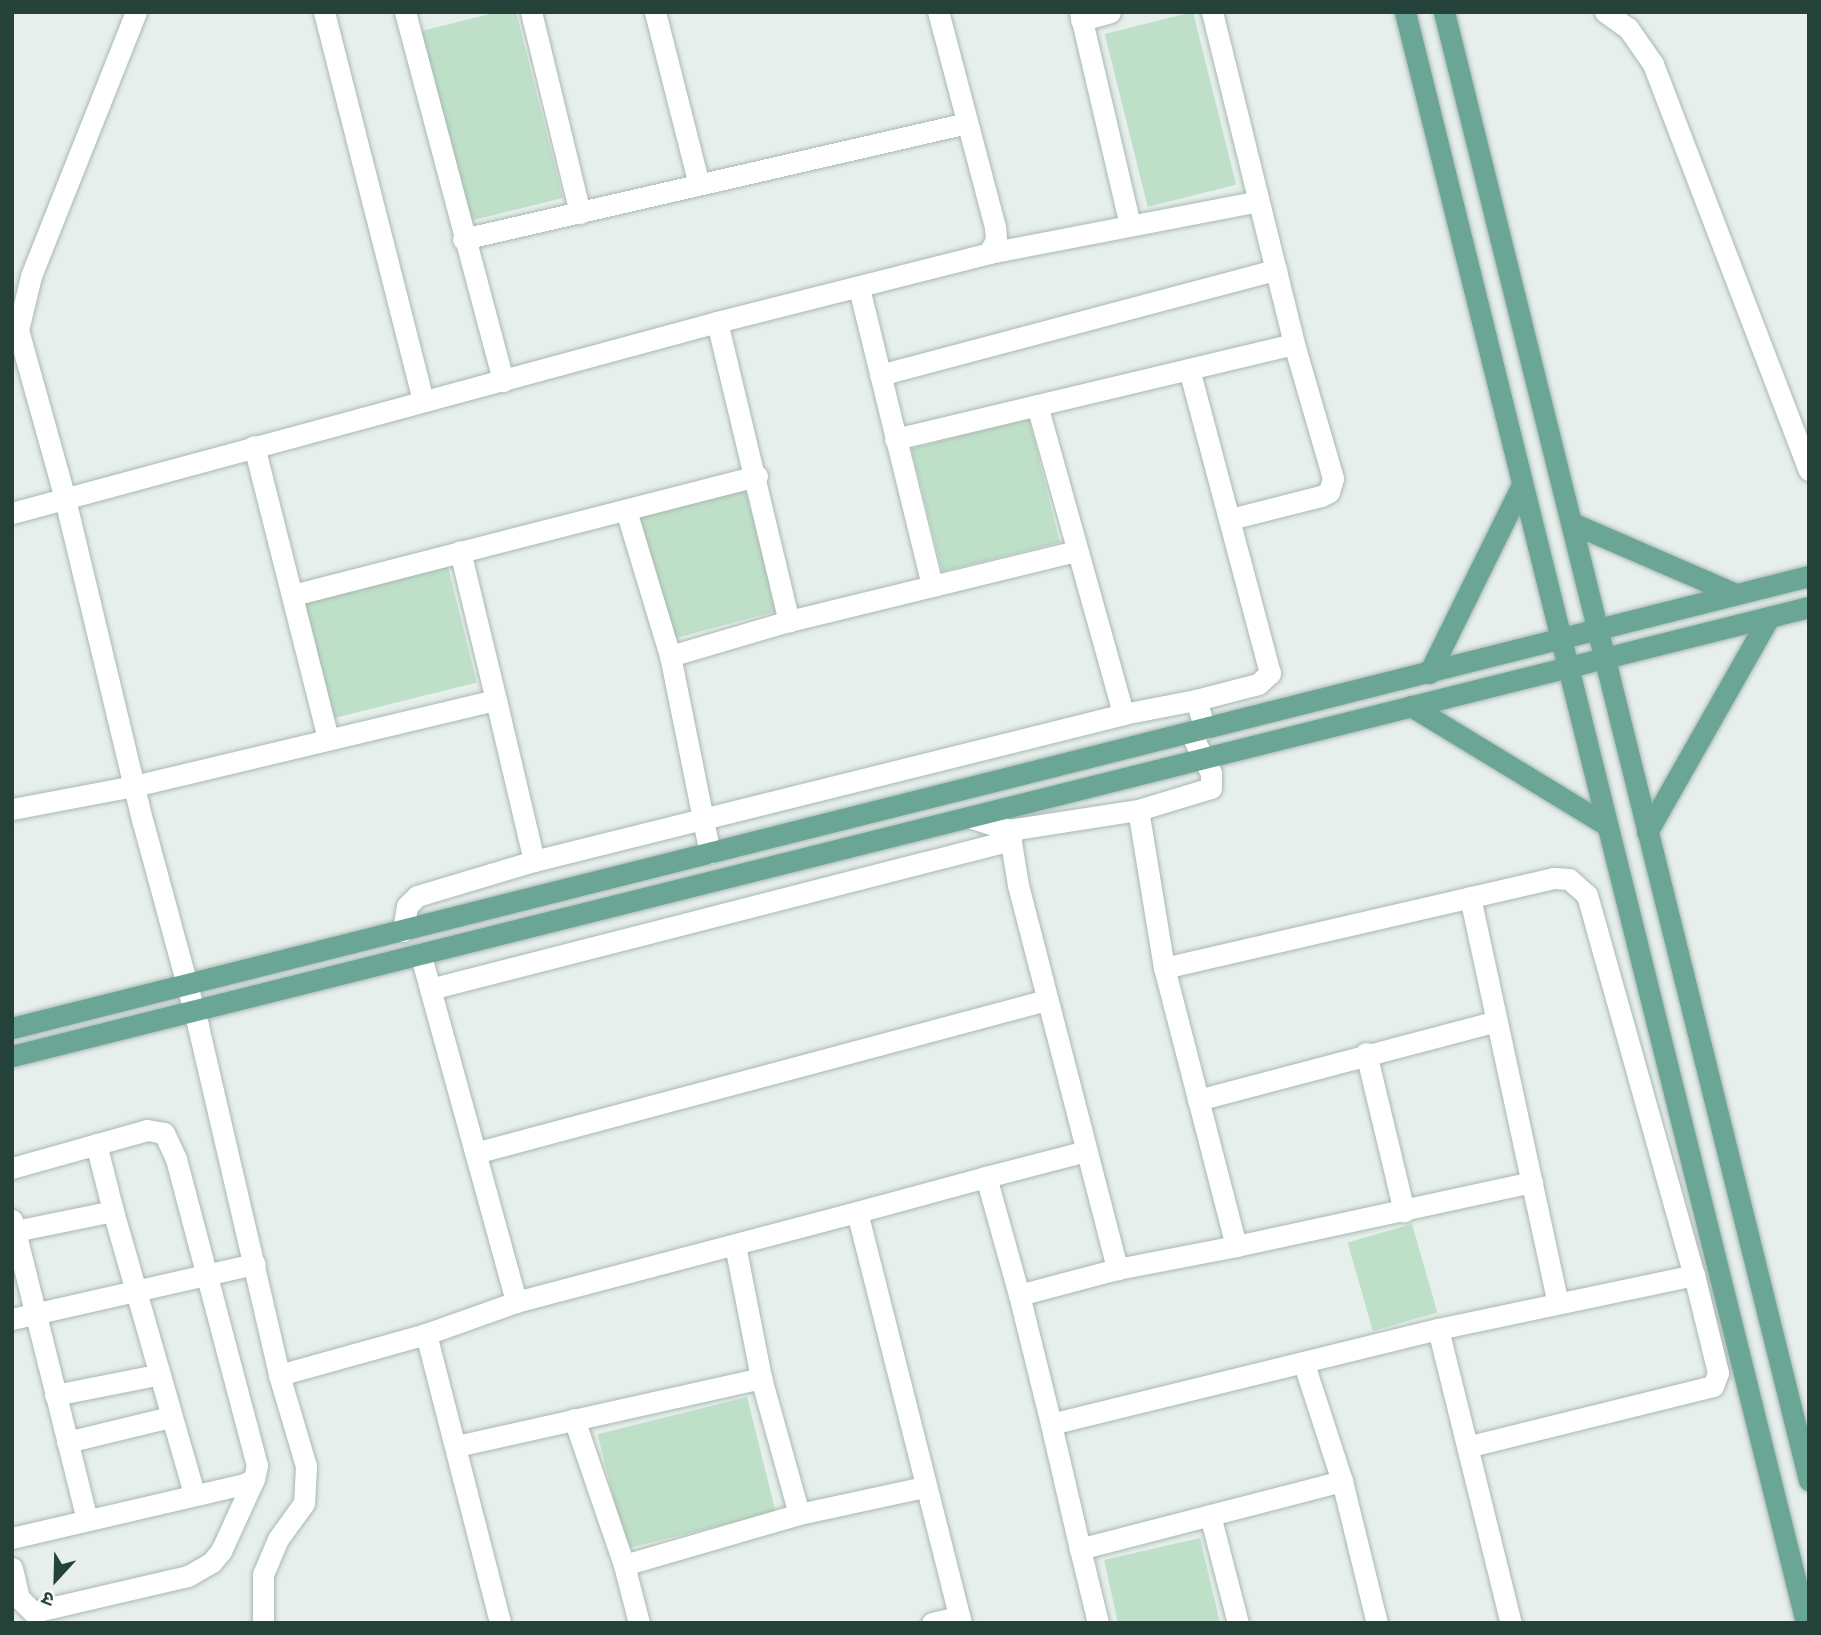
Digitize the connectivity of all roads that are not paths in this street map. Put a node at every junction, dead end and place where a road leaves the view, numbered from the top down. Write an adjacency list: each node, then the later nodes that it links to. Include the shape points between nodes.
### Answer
1 (136, 12): 34 (street, via 21,309 21,350)
2 (324, 12): 27 (street)
3 (405, 12): 18 (street)
4 (531, 12): 16 (street)
5 (654, 12): 14 (street)
6 (938, 12): 13 (street)
7 (1110, 12): 12 (street)
8 (1212, 12): 15 (street)
9 (1405, 12): 33 (main road)
10 (1444, 12): 38 (main road)
11 (1605, 12): 31 (street, via 1628,28 1653,64)
12 (1080, 16): 17 (street)
13 (967, 123): 14 (street); 19 (street, via 995,227 996,240)
14 (699, 184): 16 (street)
15 (1258, 201): 17 (street); 20 (street)
16 (580, 213): 18 (street)
17 (1130, 225): 19 (street)
18 (463, 239): 26 (street)
19 (989, 253): 21 (street)
20 (1276, 271): 23 (street); 25 (street)
21 (859, 288): 22 (street); 25 (street)
22 (717, 322): 26 (street); 32 (street)
23 (1294, 344): 24 (street); 37 (street, via 1332,485 1321,496)
24 (1189, 369): 28 (street); 37 (street)
25 (880, 375): 29 (street)
26 (503, 381): 27 (street)
27 (423, 401): 30 (street)
28 (1037, 405): 29 (street); 40 (street)
29 (895, 439): 42 (street)
30 (254, 446): 34 (street); 44 (street)
31 (1809, 470)
32 (757, 476): 35 (street); 47 (street)
33 (1522, 485): 49 (main road); 53 (main road)
34 (64, 495): 36 (street); 61 (street)
35 (625, 510): 39 (street); 50 (street)
36 (12, 513)
37 (1230, 519): 55 (street, via 1270,673 1258,684)
38 (1574, 524): 43 (main road); 48 (main road)
39 (460, 551): 44 (street); 54 (street)
40 (1077, 551): 42 (street); 57 (street)
41 (1809, 576): 43 (main road)
42 (932, 586): 47 (street)
43 (1736, 594): 48 (main road)
44 (293, 595): 59 (street)
45 (1809, 607): 46 (main road)
46 (1769, 617): 51 (main road); 67 (main road)
47 (789, 621): 50 (street)
48 (1597, 630): 49 (main road); 51 (main road)
49 (1561, 639): 52 (main road); 53 (main road)
50 (670, 656): 65 (street)
51 (1604, 658): 52 (main road); 67 (main road)
52 (1568, 667): 56 (main road); 66 (main road)
53 (1429, 673): 58 (main road)
54 (496, 700): 59 (street); 70 (street)
55 (1196, 700): 57 (street); 58 (street)
56 (1411, 706): 60 (main road); 66 (main road)
57 (1123, 714): 65 (street)
58 (1198, 731): 60 (street); 69 (main road)
59 (328, 738): 61 (street)
60 (1205, 760): 63 (street, via 1213,780 1210,788); 64 (main road)
61 (134, 786): 62 (street); 75 (street)
62 (12, 810)
63 (1138, 810): 68 (street); 74 (street)
64 (972, 818): 68 (street); 73 (main road)
65 (702, 819): 69 (street); 70 (street)
66 (1607, 825): 140 (main road)
67 (1647, 832): 120 (main road)
68 (1010, 835): 76 (street); 77 (street)
69 (710, 853): 72 (main road)
70 (534, 860): 72 (street, via 417,896 407,906)
71 (1470, 897): 74 (street); 79 (street); 98 (street, via 1554,878 1569,879 1587,895)
72 (403, 931): 75 (main road)
73 (421, 956): 76 (street); 78 (main road)
74 (1164, 968): 83 (street)
75 (187, 985): 78 (street); 80 (main road)
76 (430, 989): 86 (street)
77 (1047, 1000): 85 (street); 86 (street)
78 (195, 1013): 82 (main road); 96 (street)
79 (1497, 1021): 81 (street); 89 (street)
80 (12, 1028)
81 (1366, 1053): 83 (street); 91 (street)
82 (12, 1056)
83 (1198, 1100): 95 (street)
84 (96, 1144): 87 (street); 90 (street); 99 (street, via 147,1130 164,1133 176,1159)
85 (1086, 1151): 88 (street); 97 (street)
86 (475, 1153): 102 (street)
87 (12, 1168)
88 (986, 1177): 92 (street); 101 (street)
89 (1532, 1182): 91 (street); 103 (street)
90 (113, 1210): 93 (street); 100 (street)
91 (1404, 1211): 95 (street)
92 (857, 1212): 94 (street); 122 (street)
93 (13, 1226): 104 (street)
94 (735, 1245): 102 (street); 111 (street)
95 (1236, 1247): 97 (street)
96 (255, 1264): 99 (street); 110 (street)
97 (1117, 1269): 101 (street)
98 (1694, 1275): 103 (street); 118 (street, via 1718,1373 1713,1386)
99 (209, 1277): 100 (street); 119 (street, via 255,1456)
100 (137, 1293): 104 (street); 109 (street)
101 (1019, 1295): 115 (street)
102 (516, 1302): 107 (street)
103 (1558, 1303): 106 (street)
104 (35, 1315): 105 (street); 112 (street)
105 (12, 1320)
106 (1438, 1329): 108 (street); 118 (street)
107 (426, 1334): 110 (street); 117 (street)
108 (1304, 1364): 115 (street); 121 (street)
109 (156, 1375): 112 (street); 113 (street)
110 (279, 1375): 132 (street, via 301,1442 308,1485 304,1503 278,1539 263,1574)
111 (761, 1378): 114 (street); 124 (street)
112 (55, 1395): 116 (street)
113 (170, 1417): 116 (street); 123 (street)
114 (574, 1419): 117 (street); 129 (street)
115 (1051, 1424): 128 (street)
116 (67, 1442): 126 (street)
117 (457, 1446): 133 (street)
118 (1467, 1447): 139 (street)
119 (254, 1479): 123 (street); 130 (street, via 221,1551 188,1576 33,1612 19,1598)
120 (1809, 1480)
121 (1342, 1481): 125 (street); 138 (street)
122 (925, 1487): 124 (street); 131 (street)
123 (194, 1493): 126 (street)
124 (799, 1514): 129 (street)
125 (1210, 1515): 128 (street); 137 (street)
126 (87, 1519): 127 (street)
127 (12, 1538)
128 (1080, 1549): 136 (street)
129 (624, 1564): 134 (street)
130 (12, 1568)
131 (960, 1620): 135 (street)
132 (263, 1623)
133 (500, 1623)
134 (639, 1623)
135 (932, 1623)
136 (1098, 1623)
137 (1238, 1623)
138 (1377, 1623)
139 (1511, 1623)
140 (1806, 1623)

